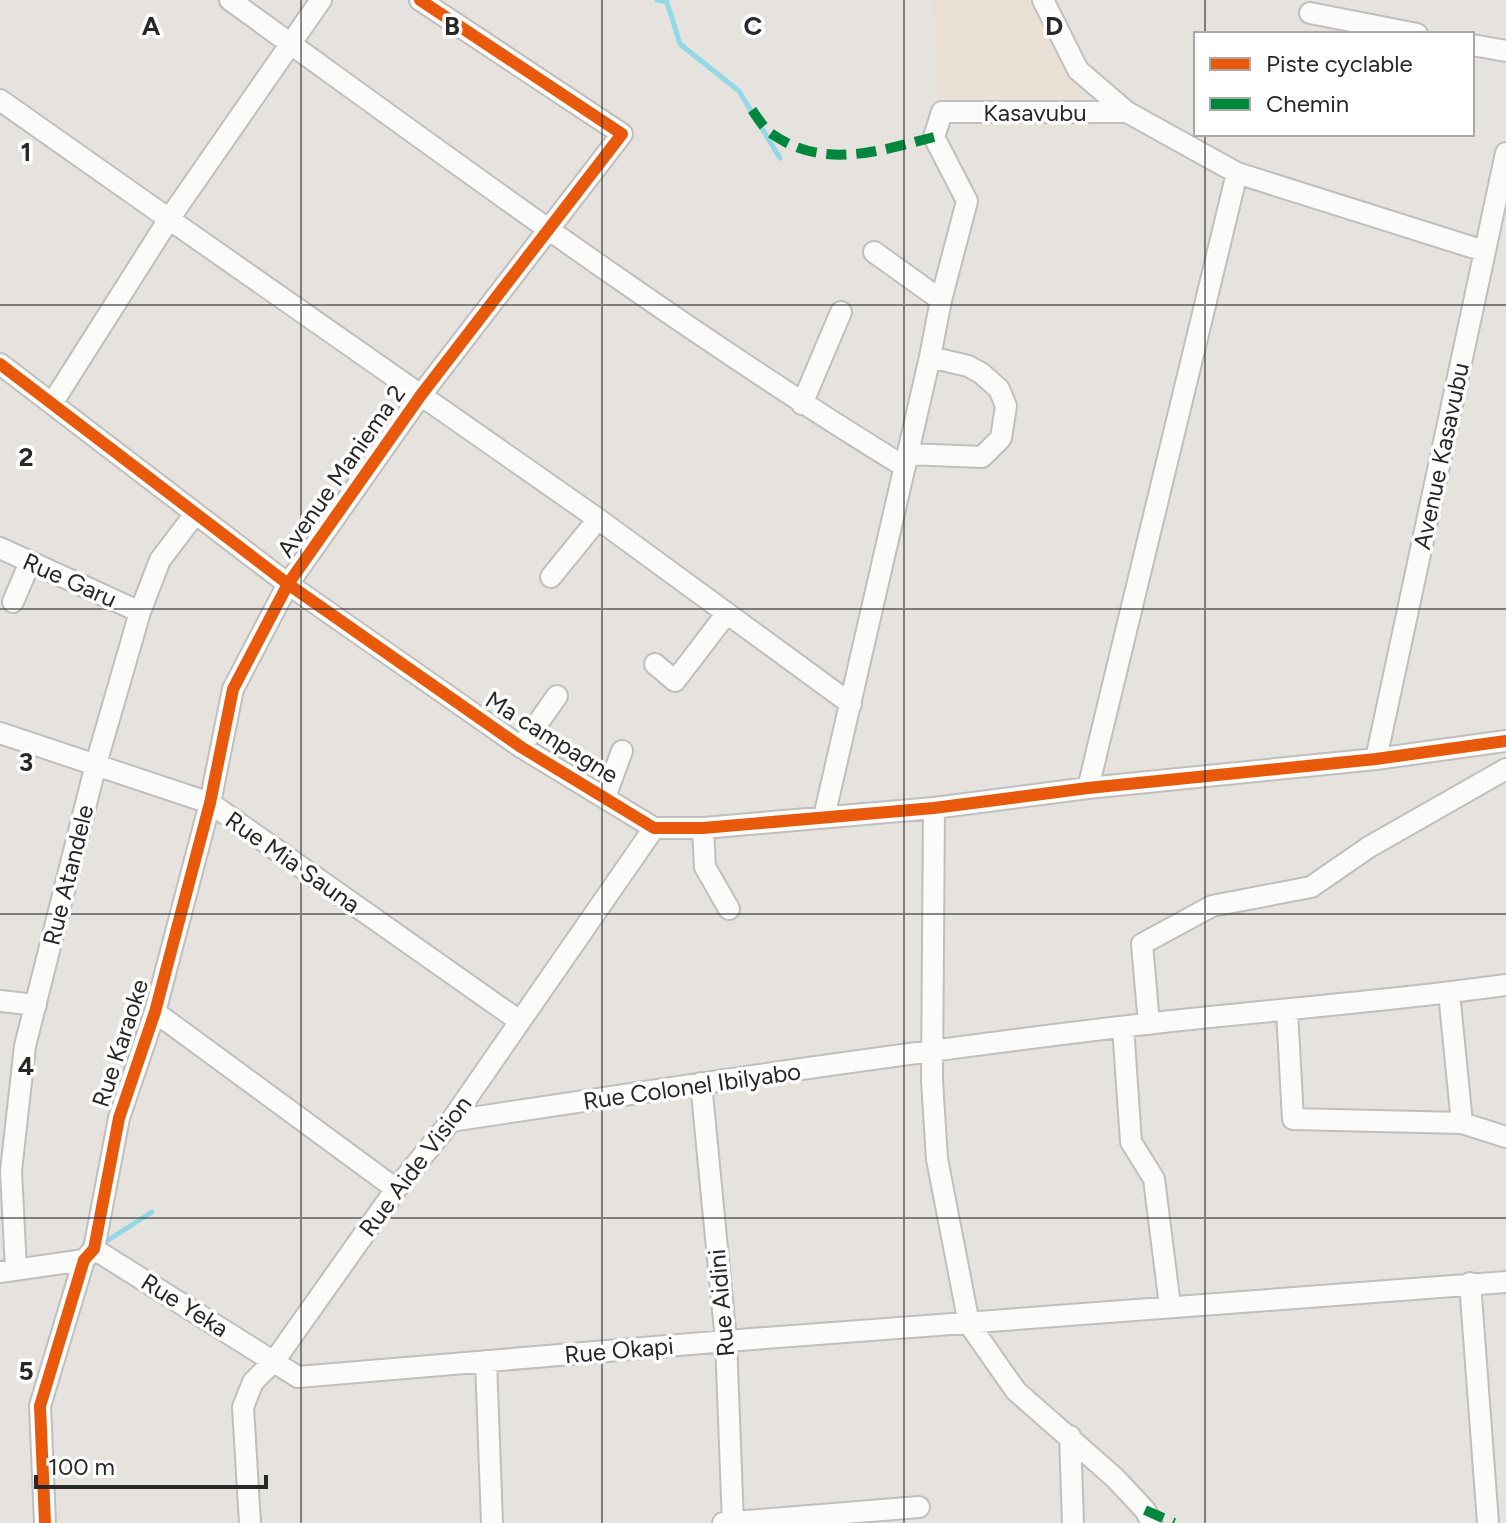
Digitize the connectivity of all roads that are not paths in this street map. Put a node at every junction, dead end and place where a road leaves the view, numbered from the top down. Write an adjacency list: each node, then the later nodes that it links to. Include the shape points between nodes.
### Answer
1 (230, 0): 7 (street)
2 (321, 0): 7 (street)
3 (420, 0): 15 (street, Avenue Maniema 2, via 622,134)
4 (1043, 0): 11 (street, via 1078,70)
5 (1310, 13): 6 (street)
6 (1407, 32)
7 (291, 44): 14 (street); 15 (street)
8 (1474, 45): 9 (street)
9 (1506, 51)
10 (0, 100): 14 (street)
11 (1127, 112): 13 (street); 18 (street, Kasavubu, via 942,112 934,137 964,194)
12 (1506, 153): 16 (street, Avenue Kasavubu)
13 (1237, 173): 16 (street); 47 (street)
14 (169, 219): 24 (street); 25 (street)
15 (547, 228): 24 (street, Avenue Maniema 2); 26 (street)
16 (1484, 251): 44 (street, Avenue Kasavubu)
17 (874, 252): 18 (street)
18 (941, 300): 20 (street)
19 (841, 312): 26 (street)
20 (930, 357): 27 (street); 27 (street, via 968,366 999,389 1006,406 1001,438 982,457)
21 (0, 364): 23 (street, Avenue Maniema 2)
22 (0, 380): 23 (street)
23 (25, 384): 25 (street, Avenue Maniema 2)
24 (421, 395): 29 (street); 33 (street, Avenue Maniema 2)
25 (53, 402): 28 (street, Avenue Maniema 2)
26 (802, 404): 27 (street)
27 (906, 461): 39 (street)
28 (195, 514): 33 (street, Avenue Maniema 2); 35 (street, Rue Atandele, via 160,560)
29 (598, 519): 32 (street); 36 (street)
30 (0, 548): 31 (street, Rue Garu)
31 (30, 562): 34 (street); 35 (street, Rue Garu)
32 (551, 577)
33 (288, 584): 42 (street, Ma campagne); 49 (street, Rue Karaoke, via 233,689)
34 (13, 602)
35 (140, 612): 45 (street, Rue Atandele)
36 (727, 613): 37 (street, via 675,681); 39 (street)
37 (655, 664)
38 (557, 696): 42 (street)
39 (851, 704): 51 (street)
40 (0, 733): 45 (street, Rue Mia Sauna)
41 (1506, 741): 44 (street)
42 (521, 747): 48 (street, Ma campagne)
43 (622, 751): 48 (street)
44 (1376, 759): 47 (street)
45 (96, 764): 49 (street, Rue Mia Sauna); 58 (street, Rue Atandele)
46 (1506, 769): 62 (street, via 1369,847 1311,887 1212,906 1142,944)
47 (1088, 788): 50 (street)
48 (605, 797): 52 (street, Ma campagne)
49 (210, 803): 60 (street, Rue Karaoke); 61 (street, Rue Mia Sauna)
50 (934, 808): 51 (street); 64 (street)
51 (824, 817): 53 (street)
52 (654, 828): 53 (street); 61 (street, Rue Aide Vision)
53 (703, 828): 54 (street, via 705,867)
54 (729, 909)
55 (1506, 985): 56 (street, Rue Colonel Ibilyabo)
56 (1449, 993): 59 (street, Rue Colonel Ibilyabo); 67 (street)
57 (0, 1001): 58 (street)
58 (36, 1005): 69 (street, Rue Atandele)
59 (1287, 1011): 62 (street, Rue Colonel Ibilyabo); 67 (street, via 1293,1119)
60 (155, 1012): 70 (street); 71 (street, Rue Karaoke, via 119,1118)
61 (518, 1020): 66 (street, Rue Aide Vision)
62 (1149, 1024): 63 (street, Rue Colonel Ibilyabo)
63 (1123, 1027): 64 (street, Rue Colonel Ibilyabo); 75 (street, via 1131,1142 1154,1179)
64 (934, 1052): 65 (street, Rue Colonel Ibilyabo); 76 (street, via 937,1159)
65 (701, 1083): 66 (street, Rue Colonel Ibilyabo); 77 (street, Rue Aidini)
66 (451, 1121): 70 (street, Rue Aide Vision)
67 (1462, 1123): 68 (street)
68 (1506, 1137)
69 (5, 1171): 72 (street, Rue Atandele)
70 (396, 1189): 78 (street, Rue Aide Vision)
71 (89, 1254): 72 (street); 78 (street, Rue Yeka); 82 (street, Rue Karaoke, via 40,1406)
72 (11, 1264)
73 (1506, 1282): 74 (street, Rue Okapi)
74 (1470, 1283): 75 (street, Rue Okapi); 89 (street)
75 (1170, 1306): 76 (street, Rue Okapi)
76 (969, 1324): 77 (street, Rue Okapi); 80 (street, via 1016,1391)
77 (726, 1341): 79 (street, Rue Okapi); 86 (street, Rue Aidini)
78 (275, 1360): 79 (street, Rue Okapi, via 298,1377); 83 (street, Rue Aide Vision, via 253,1382 243,1407)
79 (486, 1361): 84 (street)
80 (1070, 1436): 87 (street); 88 (street)
81 (919, 1507): 86 (street)
82 (45, 1523)
83 (250, 1523)
84 (492, 1523)
85 (723, 1523): 86 (street)
86 (733, 1523)
87 (1073, 1523)
88 (1152, 1523)
89 (1488, 1523)

